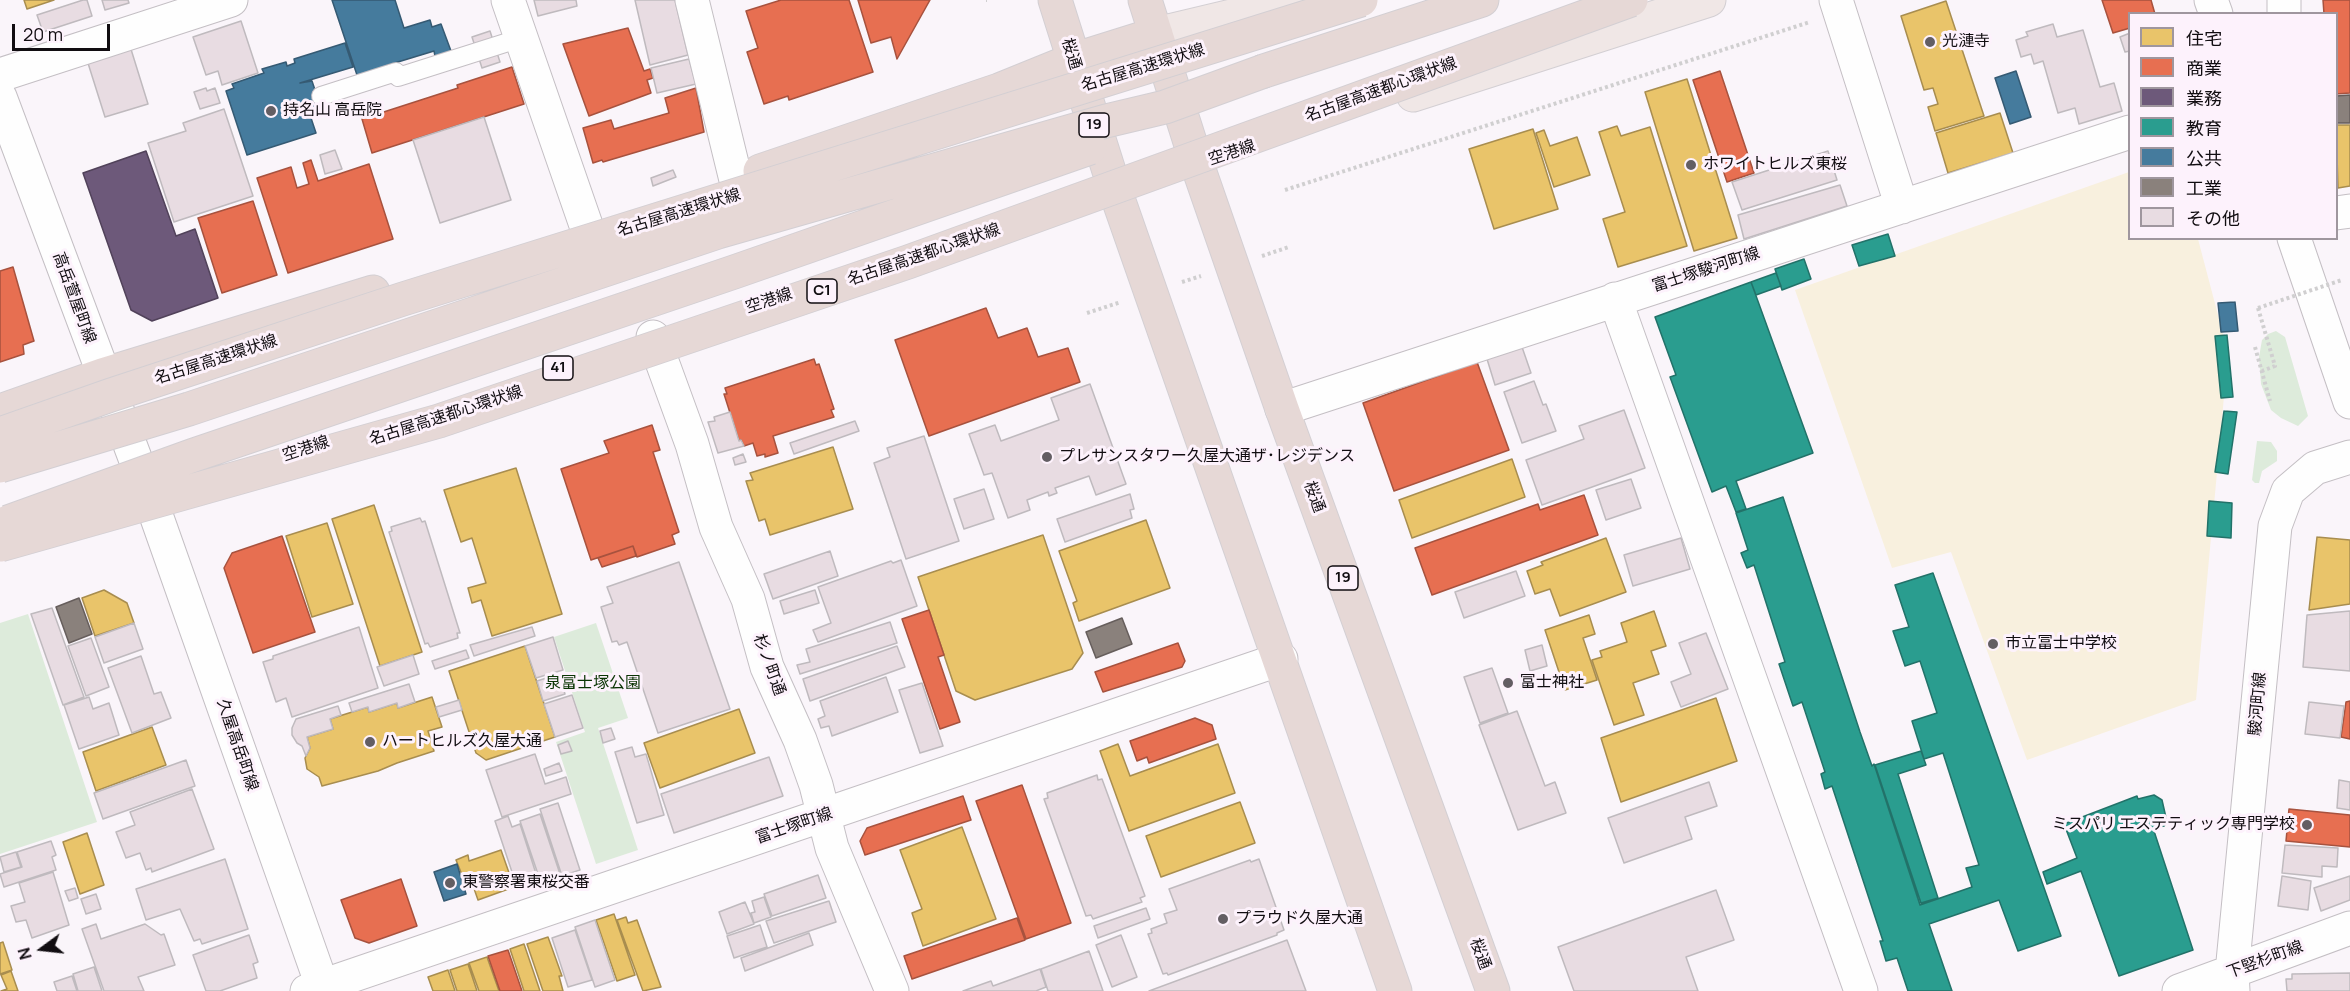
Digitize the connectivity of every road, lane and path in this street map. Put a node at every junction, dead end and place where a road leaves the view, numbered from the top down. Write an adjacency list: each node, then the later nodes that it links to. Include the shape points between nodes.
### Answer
1 (231, 0): 15 (street)
2 (508, 0): 13 (street)
3 (692, 0): 21 (street)
4 (1055, 0): 14 (highway, 桜通 / 19)
5 (1145, 0): 12 (highway, 桜通 / 19)
6 (1299, 0): 12 (main road)
7 (1361, 0): 41 (highway, 名古屋高速環状線, bridge, via 403,299)
8 (1482, 0): 18 (highway, bridge)
9 (1631, 0): 46 (highway, 名古屋高速都心環状線 / C1, bridge, via 908,262 439,421)
10 (1709, 0): 20 (main road, 空港線)
11 (1838, 6): 23 (path); 24 (street)
12 (1155, 34): 14 (highway); 20 (highway, 桜通 / 19)
13 (521, 38): 16 (lane, via 398,77 396,72); 25 (street)
14 (1073, 60): 21 (highway, via 999,90); 22 (highway, 桜通 / 19)
15 (0, 75)
16 (321, 96)
17 (0, 97): 36 (street, 高岳萱屋町線)
18 (1165, 107): 43 (highway, bridge, via 718,232 189,409); 45 (highway, bridge, via 1121,137)
19 (2128, 133): 24 (street, 富士塚駿河町線)
20 (1197, 164): 22 (highway, 空港線 / 41); 28 (highway, 桜通 / 19)
21 (736, 180): 25 (highway)
22 (1115, 190): 30 (highway, 桜通 / 19); 33 (highway, 空港線 / 41)
23 (1285, 190)
24 (1902, 207): 31 (street, 富士塚駿河町線)
25 (587, 228): 36 (highway)
26 (2295, 240): 38 (street)
27 (1289, 247): 28 (path)
28 (1232, 265): 30 (path); 39 (highway, 桜通 / 19)
29 (2342, 280): 35 (path, bridge, via 2258,308 2276,366)
30 (1150, 292): 32 (path); 47 (highway, 桜通 / 19)
31 (1615, 299): 39 (street, 富士塚駿河町線); 55 (street)
32 (1087, 313)
33 (653, 338): 44 (highway, 空港線 / 41); 48 (street, 杉ノ町通, via 692,444 716,526 748,599 766,667 800,740)
34 (2255, 348): 35 (path)
35 (2262, 370): 37 (path)
36 (102, 375): 40 (highway); 44 (street, 高岳萱屋町線)
37 (2270, 401)
38 (2350, 402)
39 (1282, 409): 54 (highway, 桜通 / 19)
40 (0, 411)
41 (0, 434)
42 (2350, 457): 50 (street, 駿河町線, via 2315,468 2288,491 2275,526)
43 (0, 466)
44 (150, 498): 46 (highway, 空港線 / 41); 51 (street, 久屋高岳町線)
45 (0, 525)
46 (0, 546)
47 (1281, 659): 48 (street, 富士塚町線); 53 (highway, 桜通 / 19)
48 (824, 816): 51 (street, 富士塚町線); 52 (street, 杉ノ町通, via 836,857)
49 (2350, 928): 50 (street, 下竪杉町線)
50 (2233, 982): 56 (street, 下竪杉町線)
51 (318, 989)
52 (892, 991)
53 (1395, 991)
54 (1493, 991)
55 (1861, 991)
56 (2179, 991)

